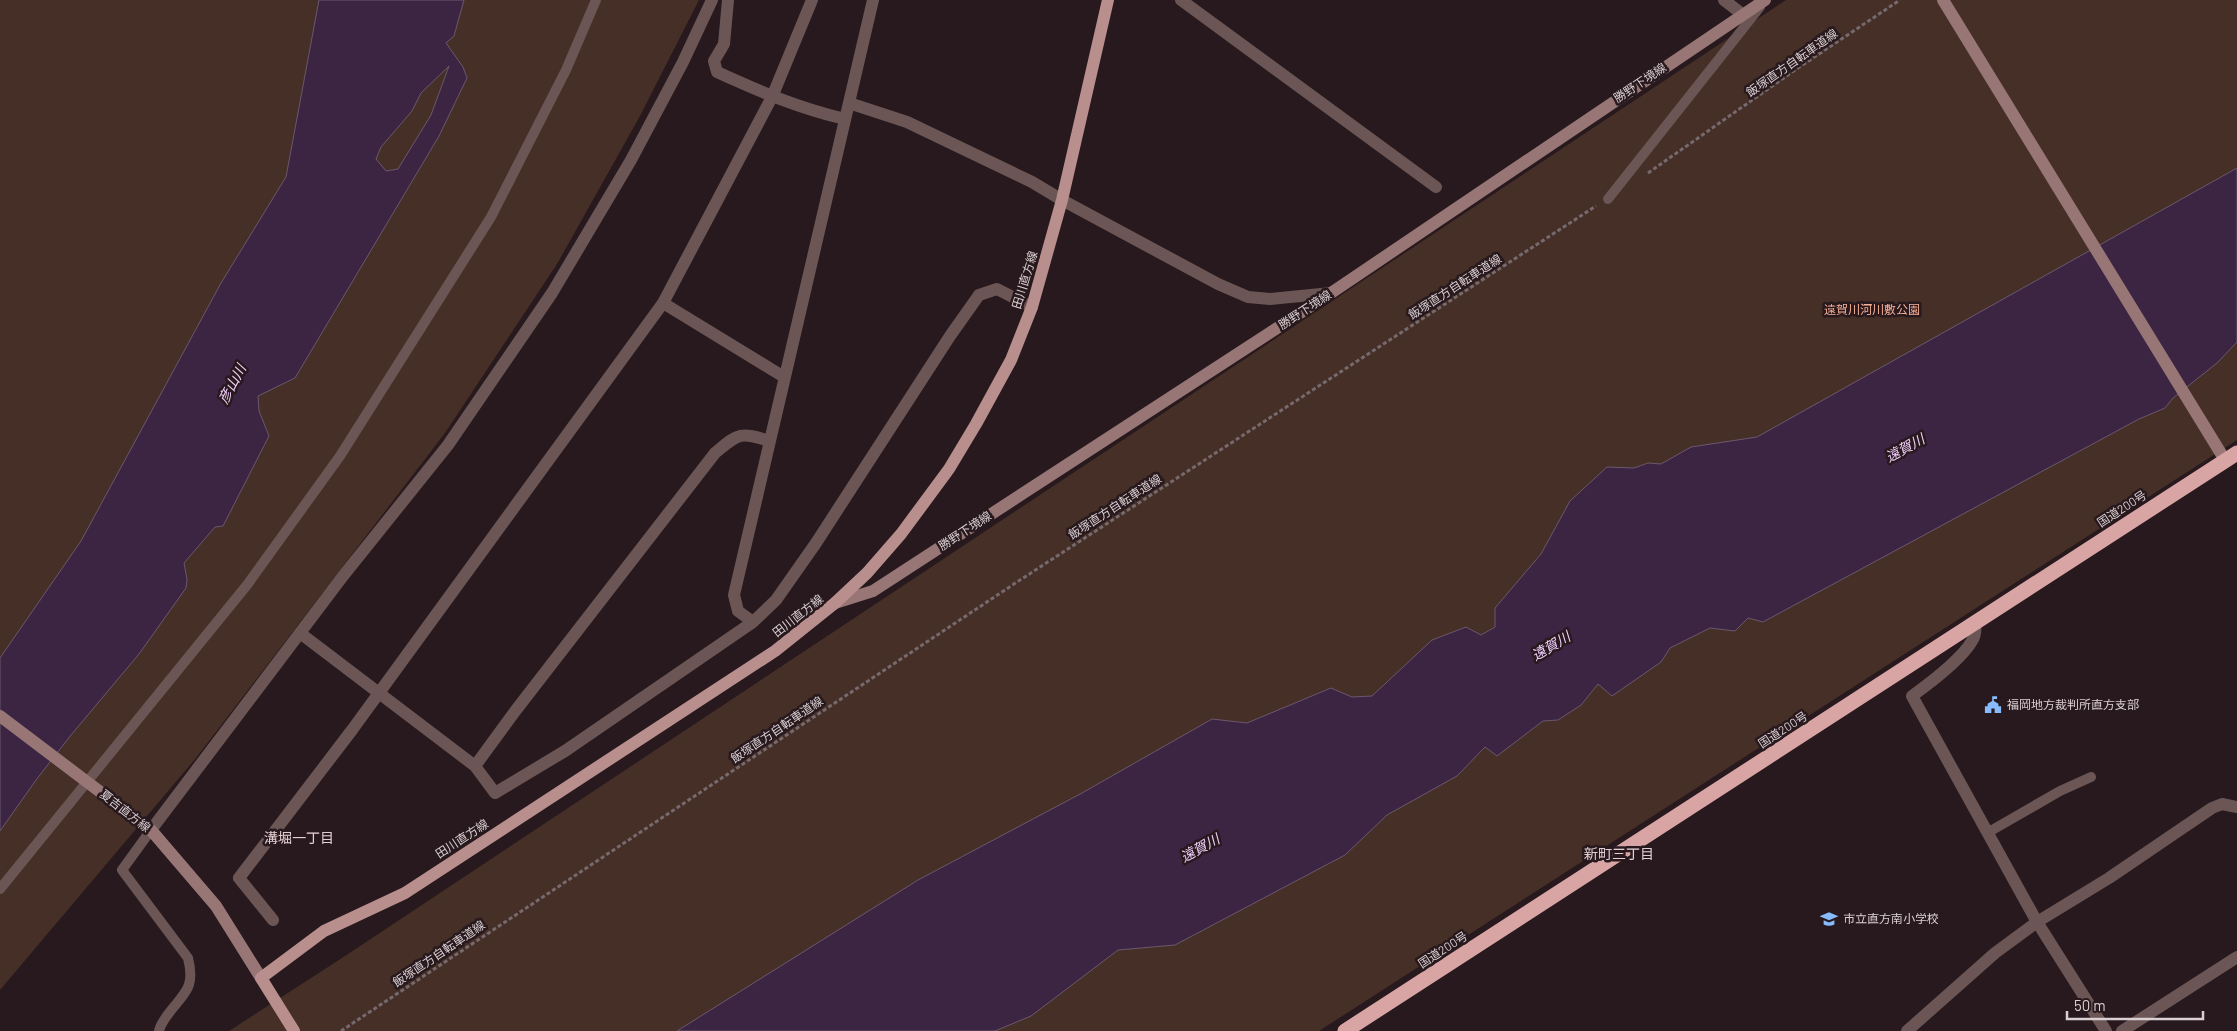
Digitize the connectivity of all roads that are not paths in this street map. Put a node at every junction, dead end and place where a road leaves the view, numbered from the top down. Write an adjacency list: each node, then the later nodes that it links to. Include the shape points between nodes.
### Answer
1 (596, 0): 35 (lane, via 566,70 491,217 340,456 247,585)
2 (712, 0): 27 (street, via 631,160 552,293 448,445)
3 (728, 0): 12 (street, via 724,44 714,61 717,72)
4 (812, 0): 12 (street)
5 (874, 0): 13 (street)
6 (1108, 0): 17 (main road, 田川直方線)
7 (1181, 0): 15 (street)
8 (1724, 0): 11 (street)
9 (1765, 0): 11 (main road, 勝野下境線); 16 (lane)
10 (1943, 0): 23 (main road)
11 (1742, 14): 18 (main road, 勝野下境線)
12 (772, 98): 14 (street); 19 (street)
13 (849, 103): 14 (street); 17 (street, via 907,122 1032,182)
14 (846, 120): 21 (street)
15 (1436, 187)
16 (1608, 199)
17 (1062, 200): 18 (street, via 1248,297 1270,299); 20 (main road, 田川直方線)
18 (1331, 293): 24 (main road, 勝野下境線, via 873,591)
19 (663, 304): 21 (street); 28 (street)
20 (1032, 307): 24 (main road, 田川直方線, via 1011,360 949,469 901,534); 25 (street, via 997,289 979,296 816,543 776,600)
21 (784, 378): 22 (street)
22 (769, 441): 25 (street, via 734,595 738,611); 30 (street, via 746,434 734,438 715,454)
23 (2227, 454): 26 (highway, 国道200号)
24 (835, 604): 39 (main road, 田川直方線, via 775,651 405,893 324,931)
25 (753, 622): 30 (street, via 565,751 495,793)
26 (1975, 622): 34 (street, via 1973,640 1966,649 1912,696); 42 (highway, 国道200号)
27 (300, 633): 28 (street); 33 (street)
28 (379, 692): 30 (street); 36 (street, via 239,878)
29 (0, 716): 33 (main road, 夏吉直方線, bridge)
30 (475, 766)
31 (2091, 777): 34 (lane, via 2060,791)
32 (2237, 807): 37 (street, via 2222,804 2212,808)
33 (151, 830): 39 (main road, 夏吉直方線, via 216,906); 40 (lane, via 122,870 188,958 192,973 188,990)
34 (1988, 833): 37 (street)
35 (0, 889)
36 (274, 920)
37 (2037, 922): 43 (street, via 1995,953); 44 (street)
38 (2237, 957): 45 (street)
39 (261, 978): 41 (main road)
40 (159, 1031)
41 (294, 1031)
42 (1345, 1031)
43 (1907, 1031)
44 (2106, 1031)
45 (2122, 1031)

